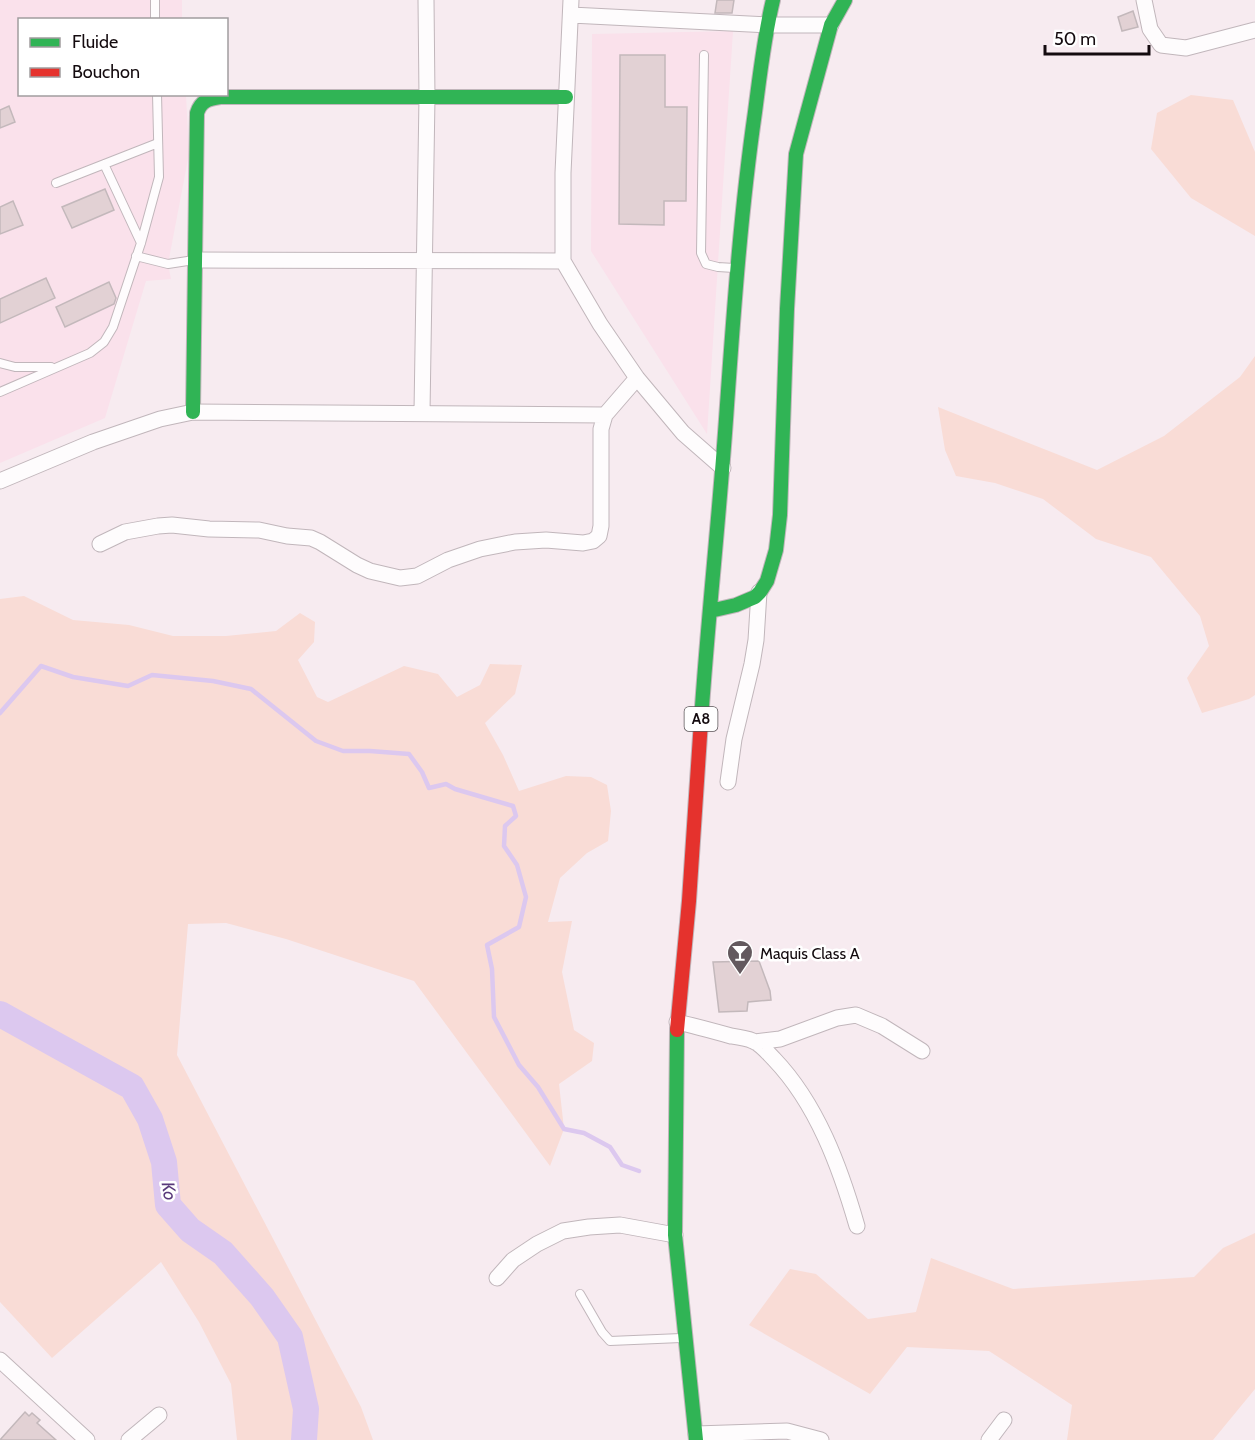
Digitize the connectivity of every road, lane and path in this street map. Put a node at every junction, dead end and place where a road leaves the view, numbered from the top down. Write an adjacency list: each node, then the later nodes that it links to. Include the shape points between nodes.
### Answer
1 (155, 0): 7 (lane)
2 (426, 0): 13 (street)
3 (773, 0): 8 (main road, A8)
4 (845, 0): 9 (main road)
5 (1144, 0): 10 (street, via 1150,29 1161,45 1186,48)
6 (571, 7): 8 (street); 14 (street)
7 (155, 18)
8 (767, 25): 9 (street); 23 (main road, A8)
9 (831, 25): 34 (main road, via 793,172 779,526 776,555)
10 (1255, 30)
11 (704, 55): 23 (lane, via 701,253 706,264)
12 (157, 96): 15 (lane)
13 (427, 97): 14 (main road); 20 (main road, via 205,100 197,113); 21 (street)
14 (566, 97): 22 (street)
15 (158, 143): 16 (lane); 18 (lane, via 159,177)
16 (104, 164): 17 (lane); 18 (lane)
17 (56, 183)
18 (141, 243): 19 (lane)
19 (136, 256): 20 (lane, via 168,264); 25 (lane, via 104,342 90,353)
20 (196, 260): 21 (street); 28 (main road)
21 (424, 261): 22 (street); 29 (street)
22 (563, 261): 26 (street)
23 (737, 268): 31 (main road, A8)
24 (0, 363): 25 (lane)
25 (55, 367): 27 (lane)
26 (637, 378): 30 (street); 31 (street, via 682,433)
27 (0, 392)
28 (193, 411): 29 (street); 32 (street, via 160,418 93,442)
29 (422, 412): 30 (street)
30 (605, 415): 33 (street, via 601,429 601,526 593,541 515,542 480,549 417,576 400,578 370,571 311,538 268,531 158,526 125,532)
31 (723, 468): 35 (main road, A8)
32 (0, 481)
33 (99, 544)
34 (759, 592): 35 (main road, via 747,602); 36 (street, via 756,640 734,739)
35 (710, 610): 37 (main road, A8)
36 (729, 782)
37 (678, 1022): 38 (street); 41 (main road, A8)
38 (755, 1042): 39 (street, via 780,1039 837,1017 856,1015); 40 (street, via 782,1068 810,1108 837,1165)
39 (922, 1051)
40 (857, 1226)
41 (675, 1235): 42 (street, via 620,1225 563,1231 513,1260); 44 (main road, A8)
42 (497, 1278)
43 (580, 1294): 44 (lane, via 610,1341)
44 (686, 1337): 48 (main road, A8)
45 (0, 1360): 49 (street)
46 (159, 1415): 50 (street)
47 (1004, 1420): 52 (street)
48 (696, 1437): 51 (street, via 787,1431)
49 (87, 1440)
50 (129, 1440)
51 (821, 1440)
52 (989, 1440)

